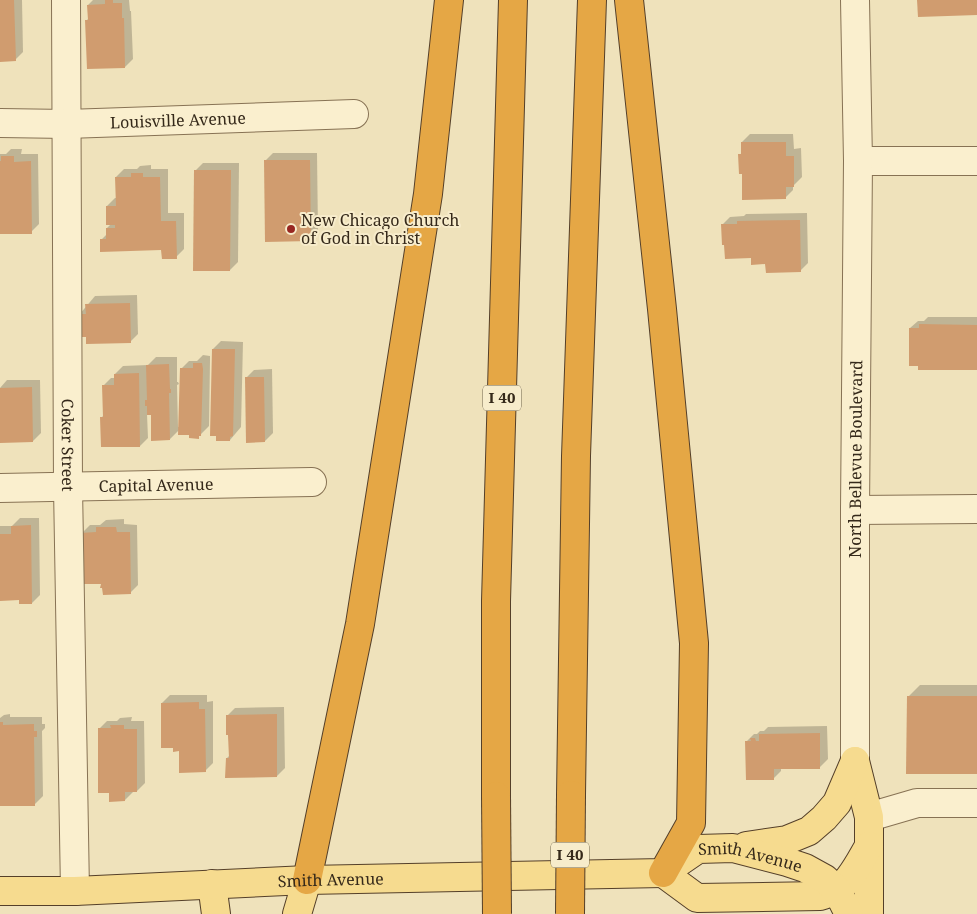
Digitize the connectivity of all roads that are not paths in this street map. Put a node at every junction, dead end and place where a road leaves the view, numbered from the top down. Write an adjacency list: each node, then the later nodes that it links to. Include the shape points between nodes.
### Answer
1 (66, 0): 9 (street, Coker Street)
2 (449, 0): 23 (highway, via 428,194 362,614)
3 (514, 0): 30 (highway, I 40, bridge, via 496,601)
4 (592, 0): 31 (highway, I 40, bridge, via 576,446)
5 (629, 0): 22 (highway, via 694,643 691,823)
6 (855, 0): 10 (street, North Bellevue Boulevard)
7 (354, 114): 9 (street, Louisville Avenue)
8 (0, 123): 9 (street, Louisville Avenue)
9 (66, 124): 13 (street, Coker Street)
10 (858, 161): 11 (street); 16 (street, North Bellevue Boulevard)
11 (977, 161)
12 (312, 482): 13 (street, Capital Avenue)
13 (68, 487): 14 (street, Capital Avenue); 27 (street, Coker Street)
14 (0, 488)
15 (977, 509): 16 (street)
16 (855, 510): 17 (street, North Bellevue Boulevard)
17 (855, 761): 19 (main road, North Bellevue Boulevard); 21 (main road, via 837,803 809,831 787,840)
18 (977, 802): 19 (street, via 917,803)
19 (869, 817): 20 (main road, North Bellevue Boulevard)
20 (869, 846): 25 (main road, via 852,874); 33 (main road, North Bellevue Boulevard)
21 (733, 848): 22 (main road, Smith Avenue, via 698,848); 25 (main road, Smith Avenue, via 806,868)
22 (663, 873): 23 (main road, Smith Avenue); 25 (main road, Smith Avenue, via 697,898 820,896)
23 (306, 880): 24 (main road, Smith Avenue); 29 (main road)
24 (212, 884): 27 (main road, Smith Avenue); 28 (main road)
25 (837, 890): 32 (main road, Smith Avenue)
26 (0, 891): 27 (main road, Smith Avenue)
27 (75, 891)
28 (216, 914)
29 (297, 914)
30 (497, 914)
31 (570, 914)
32 (849, 914)
33 (869, 914)

